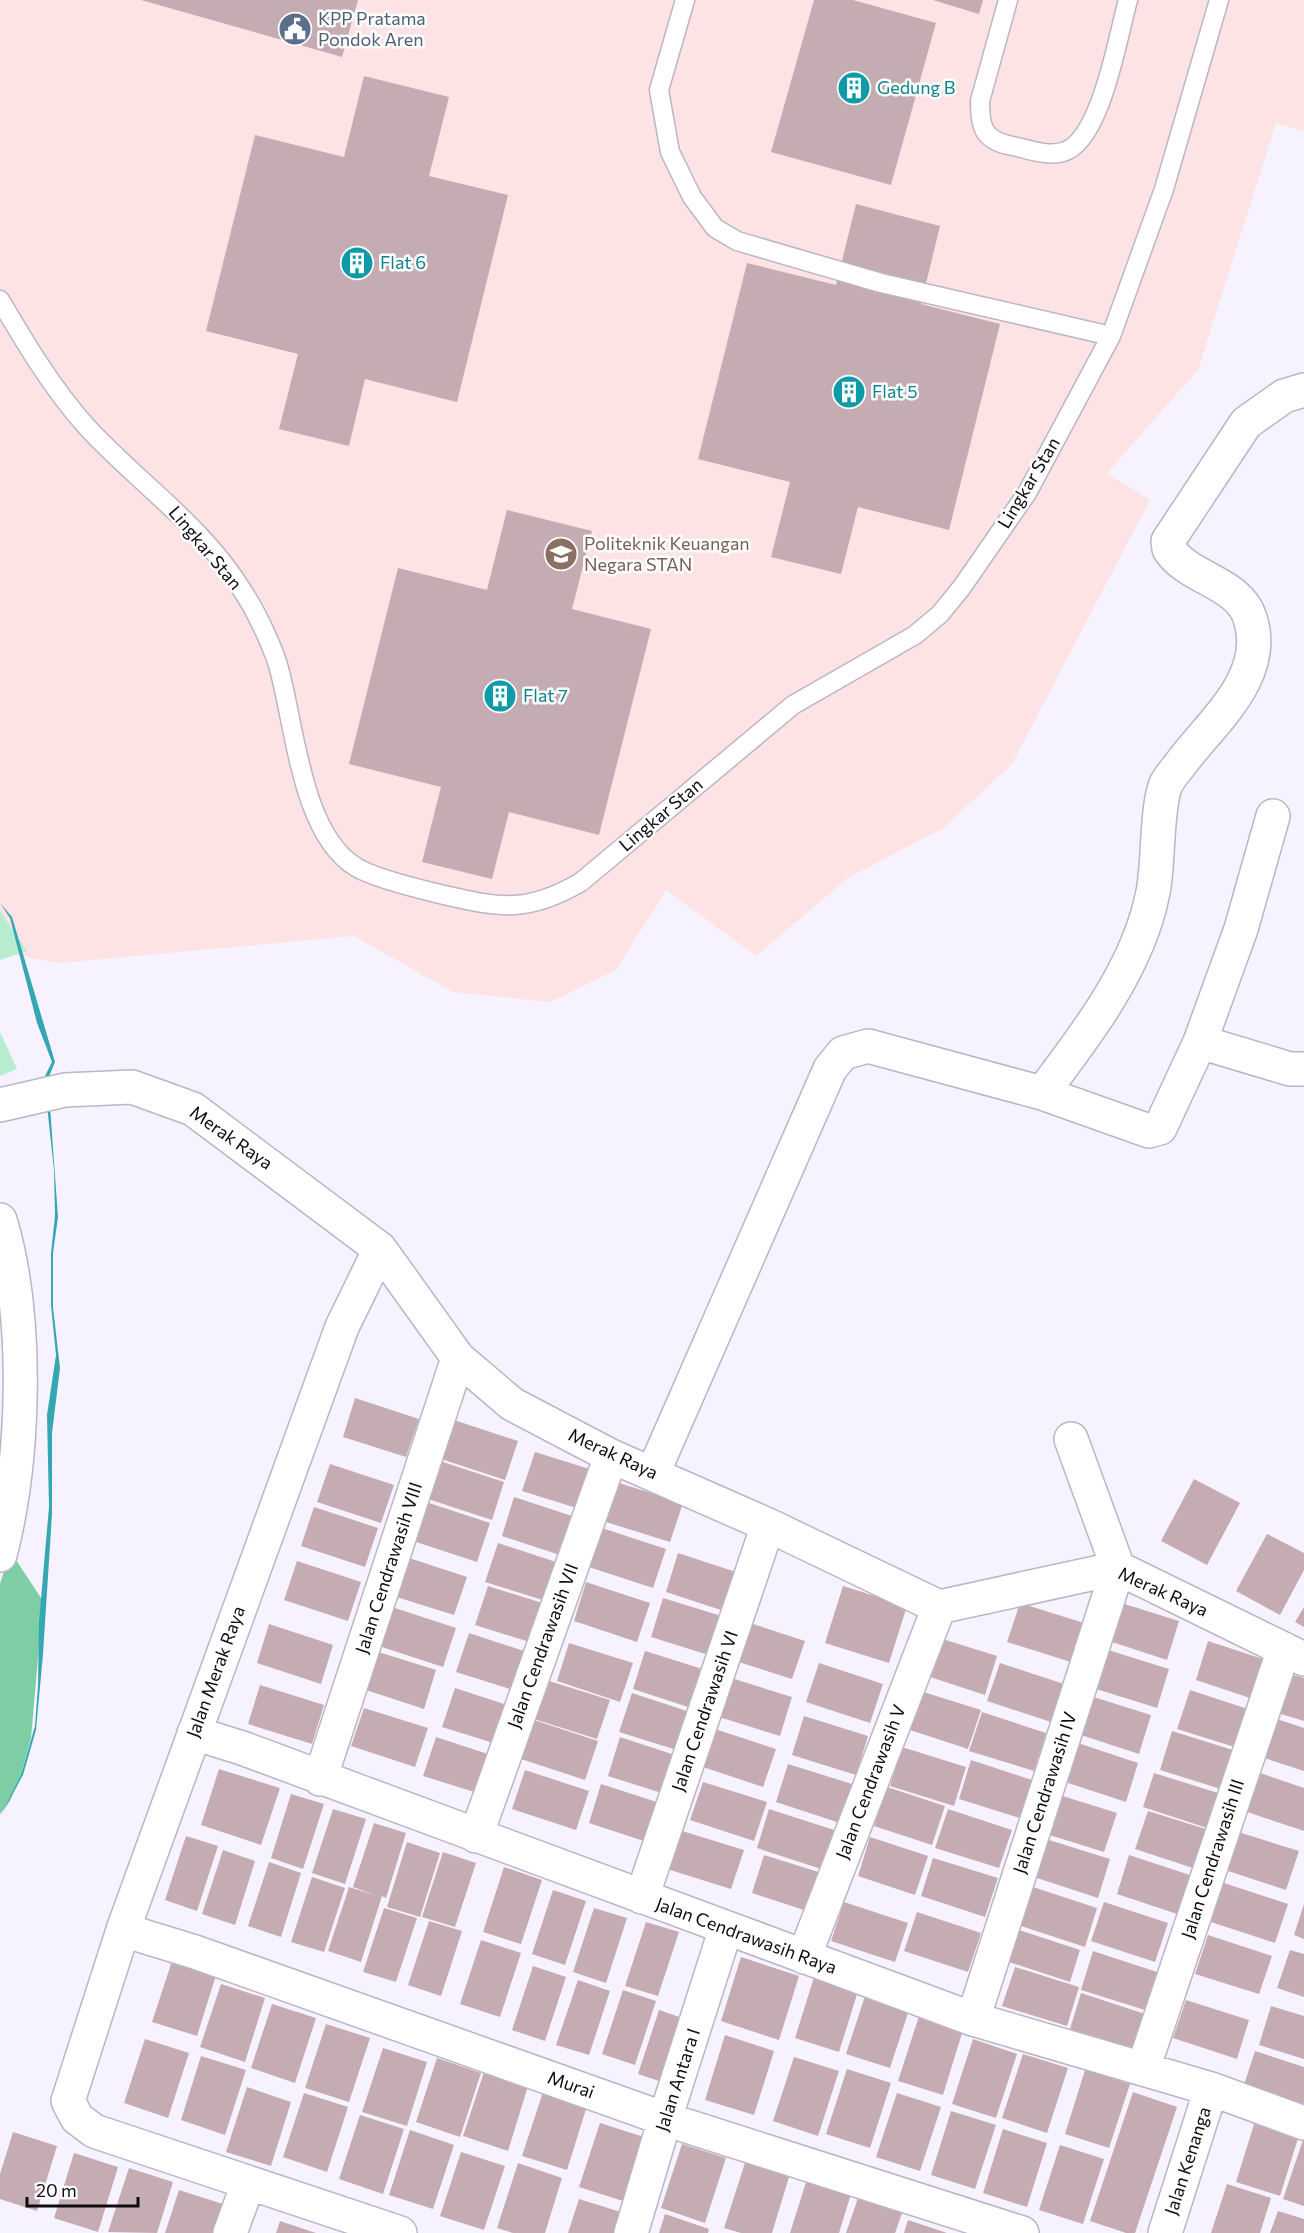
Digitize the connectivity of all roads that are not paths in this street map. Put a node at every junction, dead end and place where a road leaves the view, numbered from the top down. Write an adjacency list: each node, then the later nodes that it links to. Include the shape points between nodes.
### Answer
1 (685, 0): 6 (lane, via 659,90 670,152 692,197 715,228 737,241 881,283)
2 (1008, 0): 3 (lane, via 980,101 980,118 985,134 995,142 1050,154 1064,152 1080,142 1096,115)
3 (1128, 0)
4 (1219, 0): 6 (lane, Lingkar Stan, via 1164,189)
5 (0, 300): 6 (lane, Lingkar Stan, via 39,366 87,426 165,500 242,590 277,663 315,818 329,843 356,868 486,905 524,906 555,897 581,882 793,705 915,635 940,614 1027,493)
6 (1111, 336)
7 (1304, 390): 11 (street, via 1284,396 1246,423 1168,541 1169,549 1181,562 1236,596 1250,616 1254,644 1245,681 1166,784 1153,893 1121,978)
8 (1273, 816): 9 (street, via 1241,929)
9 (1200, 1042): 10 (street, via 1290,1069); 11 (street, via 1160,1128 1149,1131)
10 (1304, 1069)
11 (1042, 1093): 18 (street, via 868,1046 843,1053 830,1069)
12 (5, 1104): 14 (street, Merak Raya, via 65,1090 132,1087 193,1109)
13 (0, 1220): 20 (street, via 16,1296 20,1366 16,1445 7,1528)
14 (380, 1249): 15 (street, Merak Raya); 24 (street, Jalan Merak Raya, via 342,1327)
15 (458, 1358): 17 (street, Merak Raya, via 512,1404); 25 (street, Jalan Cendrawasih VIII)
16 (1071, 1439): 21 (street)
17 (612, 1456): 18 (street, Merak Raya); 26 (street, Jalan Cendrawasih VII)
18 (653, 1473): 19 (street, Merak Raya)
19 (768, 1525): 22 (street, Merak Raya); 27 (street, Jalan Cendrawasih VI)
20 (0, 1555)
21 (1118, 1568): 22 (street, Merak Raya); 23 (street, Merak Raya); 31 (street, Jalan Cendrawasih IV)
22 (939, 1607): 30 (street, Jalan Cendrawasih V)
23 (1294, 1654): 32 (street, Jalan Cendrawasih III)
24 (194, 1733): 25 (street, Jalan Cendrawasih Raya); 29 (street, Jalan Merak Raya)
25 (320, 1779): 26 (street, Jalan Cendrawasih Raya)
26 (476, 1836): 27 (street, Jalan Cendrawasih Raya)
27 (642, 1897): 28 (street, Jalan Cendrawasih Raya)
28 (726, 1928): 30 (street, Jalan Cendrawasih Raya); 34 (street, Jalan Antara I)
29 (123, 1930): 34 (street, Murai); 36 (street, Jalan Merak Raya, via 68,2101 77,2118 94,2131)
30 (804, 1957): 31 (street, Jalan Cendrawasih Raya)
31 (973, 2019): 32 (street, Jalan Cendrawasih Raya)
32 (1143, 2069): 33 (street, Jalan Cendrawasih Raya)
33 (1211, 2089): 35 (street, Jalan Cendrawasih Raya); 41 (street, Jalan Kenanga)
34 (665, 2118): 39 (street, Jalan Antara I); 40 (street, Murai)
35 (1304, 2123)
36 (248, 2184): 37 (street); 38 (street)
37 (230, 2233)
38 (400, 2233)
39 (632, 2233)
40 (1022, 2233)
41 (1165, 2233)

